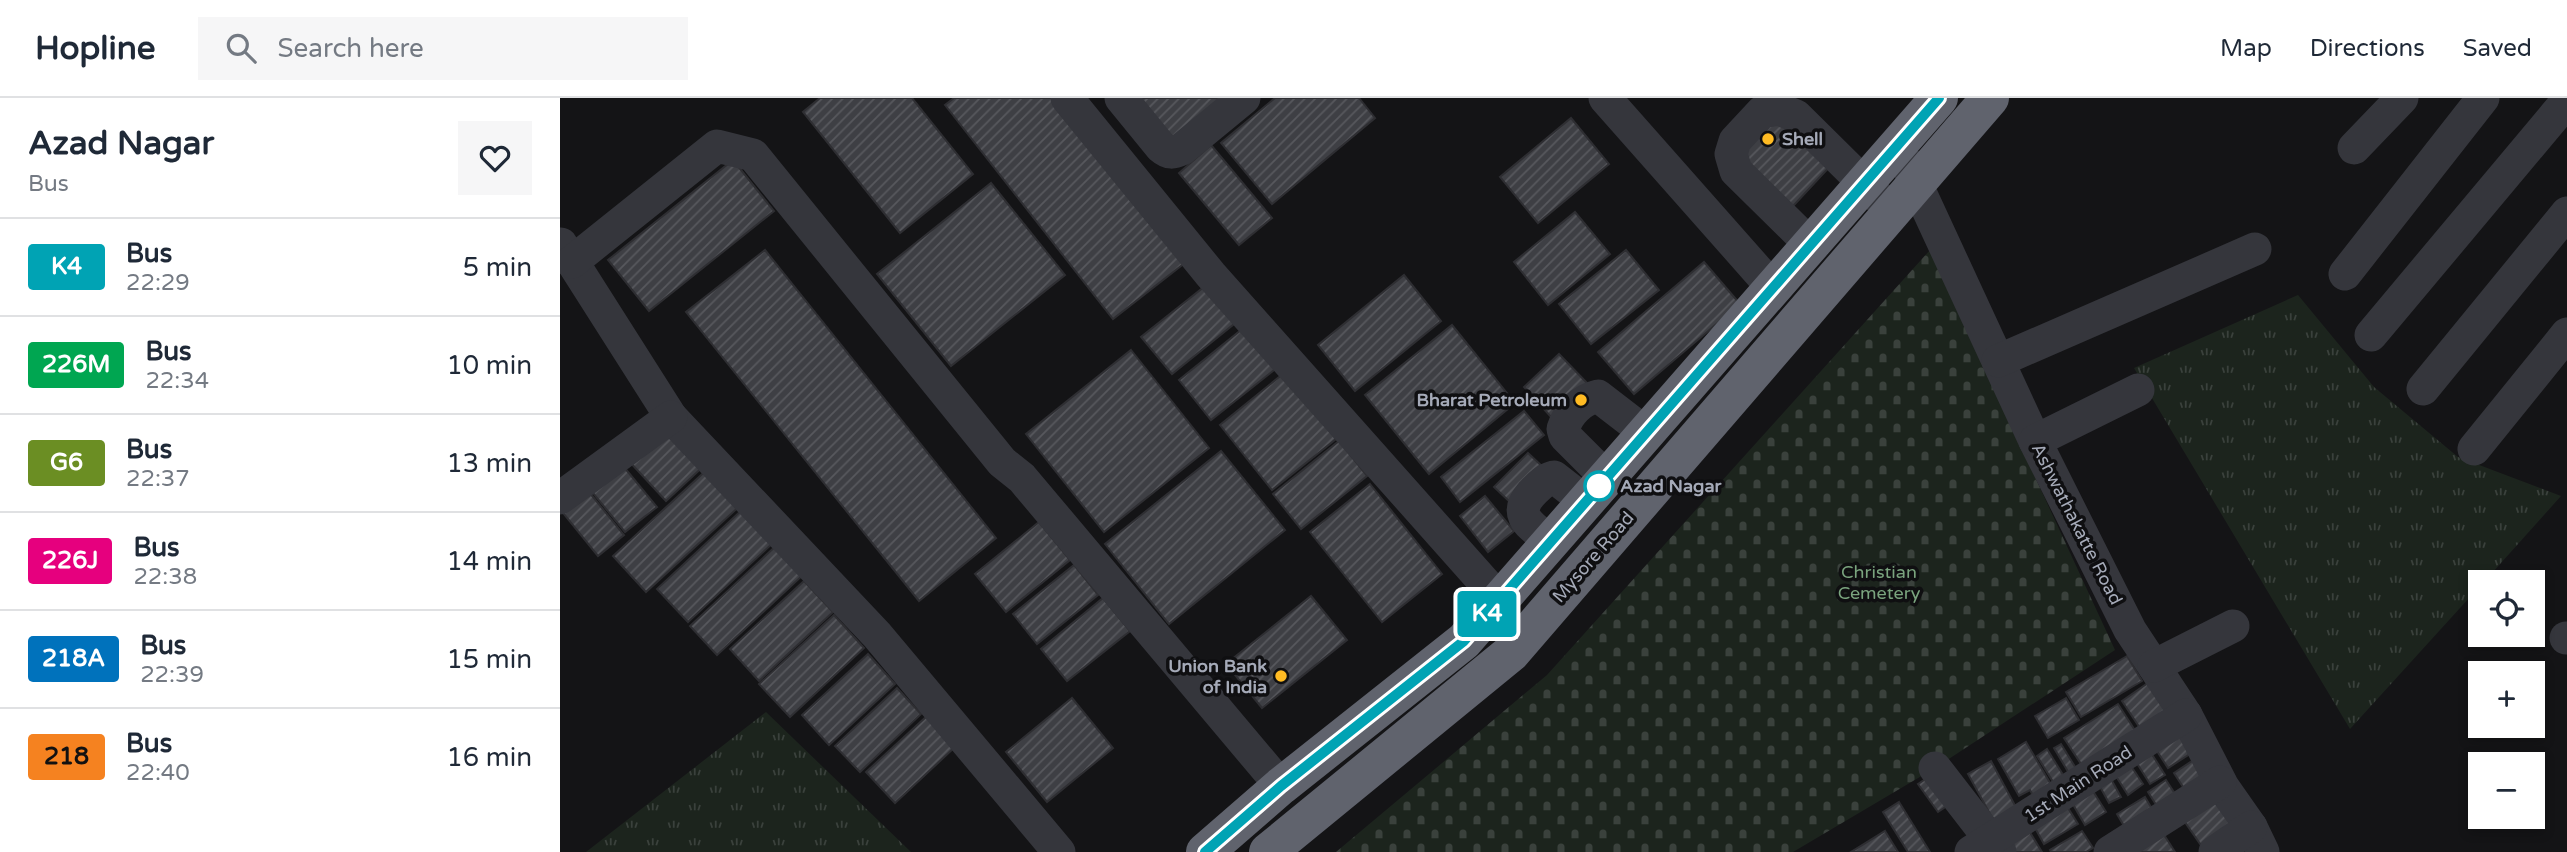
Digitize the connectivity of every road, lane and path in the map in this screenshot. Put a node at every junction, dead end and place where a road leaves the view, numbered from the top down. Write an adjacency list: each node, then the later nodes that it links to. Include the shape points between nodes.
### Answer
1 (1067, 98): 13 (street)
2 (1121, 98): 10 (street)
3 (1244, 98): 10 (street, via 1174,153 1166,152)
4 (1605, 98): 22 (street)
5 (1939, 98): 11 (highway)
6 (1990, 98): 14 (highway, Mysore Road)
7 (2402, 98): 12 (street)
8 (2483, 98): 21 (street)
9 (2567, 101): 24 (street)
10 (1144, 127): 13 (street)
11 (1898, 145): 14 (street, Ashwathakatte Road); 15 (highway)
12 (2354, 149)
13 (1111, 153): 34 (street, via 1211,275)
14 (1916, 182): 16 (highway, Mysore Road); 25 (street, Ashwathakatte Road)
15 (1864, 183): 16 (street); 18 (highway); 18 (street, via 1796,116 1779,109 1762,112 1735,141 1731,155 1736,171)
16 (1891, 211): 45 (highway, Mysore Road, via 1511,653)
17 (2567, 213): 27 (street)
18 (1811, 245): 22 (highway)
19 (563, 248): 28 (street); 40 (street, via 717,146 753,155 1002,462 1022,478)
20 (2255, 249): 25 (street)
21 (2345, 274)
22 (1773, 288): 29 (highway)
23 (2567, 334): 31 (street)
24 (2371, 335)
25 (1998, 360): 30 (street, Ashwathakatte Road)
26 (2138, 390): 30 (street)
27 (2423, 390)
28 (671, 417): 33 (street); 43 (street, via 877,635)
29 (1646, 433): 32 (highway); 32 (street, via 1598,396 1572,411 1563,429 1565,436)
30 (2035, 441): 36 (street, Ashwathakatte Road, via 2130,631)
31 (2474, 449)
32 (1596, 490): 34 (highway)
33 (560, 498)
34 (1500, 600): 40 (highway, via 1464,641)
35 (2233, 626): 36 (street)
36 (2154, 666): 37 (street, Ashwathakatte Road)
37 (2186, 715): 39 (street, Ashwathakatte Road); 42 (street, 1st Main Road)
38 (1935, 768): 42 (street)
39 (2220, 782): 41 (street, Ashwathakatte Road); 46 (street)
40 (1281, 786): 44 (highway)
41 (2257, 839): 47 (street)
42 (1988, 848)
43 (1059, 852)
44 (1205, 852)
45 (1268, 852)
46 (2110, 852)
47 (2215, 852)

